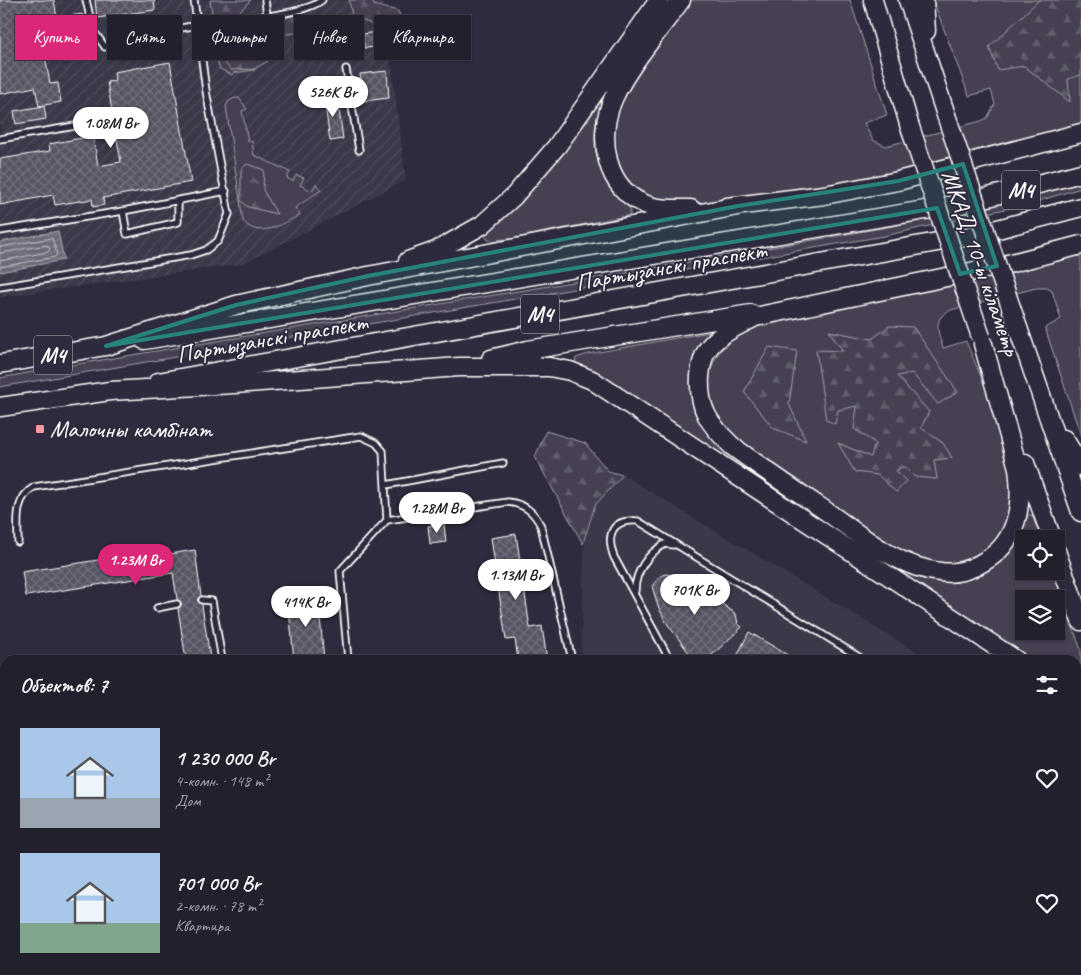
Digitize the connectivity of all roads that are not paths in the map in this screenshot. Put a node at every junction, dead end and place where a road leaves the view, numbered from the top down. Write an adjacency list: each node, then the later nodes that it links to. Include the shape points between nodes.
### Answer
1 (86, 0): 12 (lane, via 93,30 105,47)
2 (194, 0): 10 (lane)
3 (265, 0): 11 (lane)
4 (322, 0): 11 (lane, via 307,8)
5 (659, 0): 28 (main road, via 557,146 499,211 482,225 436,251)
6 (681, 0): 23 (main road, via 614,97 604,142 608,163 612,174 627,191 650,206 699,209)
7 (908, 0): 14 (main road, МКАД, 10-ы кіламетр)
8 (924, 0): 14 (main road)
9 (873, 4): 31 (main road, МКАД, 10-ы кіламетр, bridge, via 909,124)
10 (196, 15)
11 (267, 15)
12 (192, 26)
13 (202, 60): 21 (lane)
14 (930, 66): 37 (main road, МКАД, 10-ы кіламетр, bridge)
15 (346, 69): 19 (lane)
16 (75, 126): 18 (lane)
17 (1081, 133): 23 (main road, via 898,181)
18 (0, 139)
19 (359, 150)
20 (1081, 174): 32 (main road, Партызанскі праспект / М4, via 961,204)
21 (226, 191): 22 (lane); 29 (lane, via 229,214 224,232 206,250)
22 (178, 200): 25 (lane); 25 (lane, via 178,222 127,234)
23 (738, 206): 28 (main road)
24 (1081, 207): 35 (main road, Партызанскі праспект / М4, via 954,239)
25 (123, 211): 26 (lane)
26 (0, 231)
27 (1081, 245): 30 (main road, via 1004,265)
28 (368, 276): 32 (main road, via 236,305)
29 (0, 287)
30 (840, 298): 31 (main road, via 754,317 716,341 707,350 702,363 702,407 721,435 748,458 892,556 926,570 956,572 973,568 1006,541 1018,516 1021,486 1018,468); 34 (main road, via 528,350)
31 (982, 341): 43 (main road, МКАД, 10-ы кіламетр)
32 (106, 346): 33 (main road, Партызанскі праспект / М4)
33 (0, 364)
34 (459, 367): 35 (main road); 57 (main road, via 549,367 592,380)
35 (110, 391): 36 (main road, Партызанскі праспект / М4)
36 (0, 407)
37 (1048, 413): 39 (main road); 41 (main road, МКАД, 10-ы кіламетр)
38 (503, 463): 40 (lane)
39 (1081, 466)
40 (386, 485): 42 (lane); 44 (lane, via 383,451 376,443 361,436 131,470 34,487 27,491 19,504)
41 (1081, 512)
42 (387, 520): 53 (lane, via 340,571); 54 (lane, via 508,502 524,506 535,515 541,526)
43 (1049, 530)
44 (18, 542)
45 (678, 546): 47 (lane, via 664,544 646,560 635,579); 47 (lane, via 638,521 618,524 613,530 610,546); 56 (lane)
46 (1065, 576): 51 (main road)
47 (635, 593): 55 (lane)
48 (202, 600): 52 (lane, via 212,601)
49 (177, 604): 50 (lane)
50 (157, 608)
51 (1081, 621)
52 (221, 655)
53 (348, 655)
54 (571, 655)
55 (667, 655)
56 (856, 655)
57 (1008, 655)

